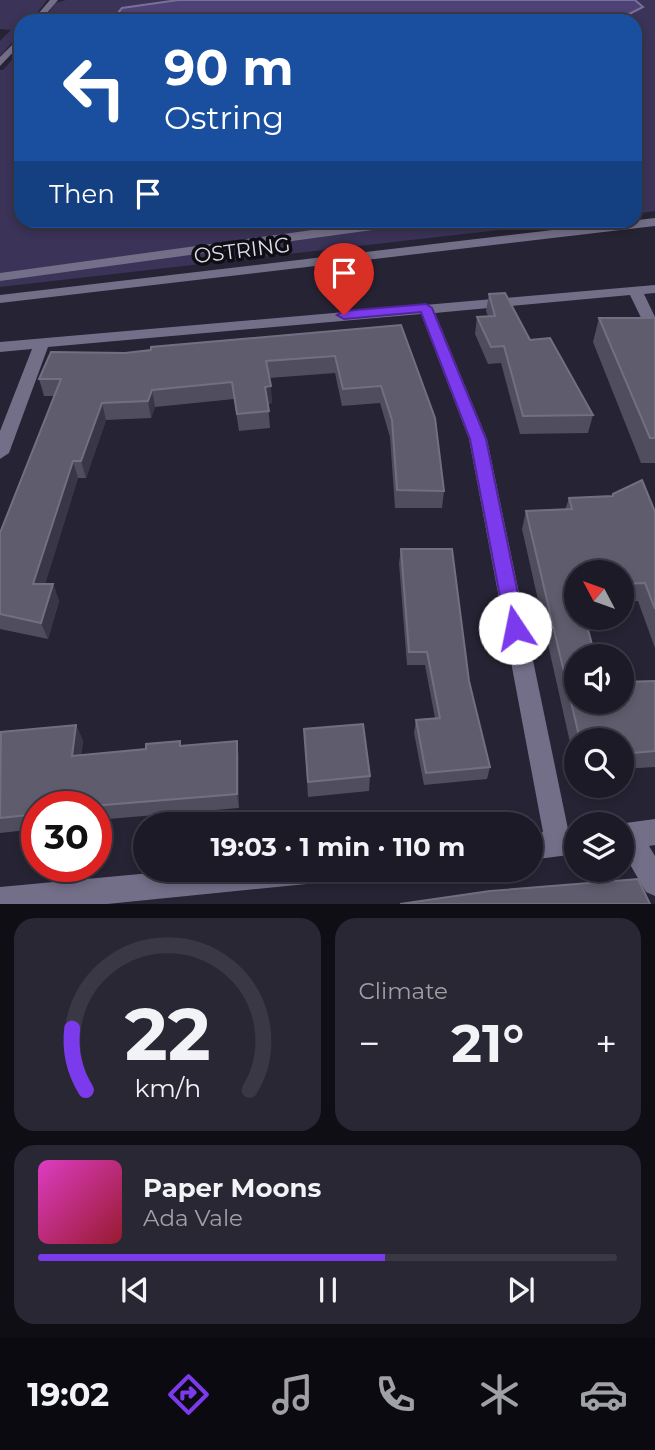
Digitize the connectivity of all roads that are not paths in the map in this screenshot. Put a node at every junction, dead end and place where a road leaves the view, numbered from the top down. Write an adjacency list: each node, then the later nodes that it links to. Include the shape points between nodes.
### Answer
1 (54, 0): 2 (street)
2 (42, 14)
3 (14, 47): 4 (street)
4 (0, 63)
5 (358, 228): 7 (street)
6 (604, 228): 9 (street, OSTRING)
7 (0, 277)
8 (646, 290): 10 (street); 11 (street); 12 (street)
9 (0, 299)
10 (655, 303)
11 (426, 308): 13 (street); 16 (street, via 478,439)
12 (655, 332)
13 (43, 343): 14 (street); 15 (street)
14 (0, 347)
15 (0, 453)
16 (564, 828)
17 (655, 832): 18 (street)
18 (634, 835)
19 (564, 842): 20 (street)
20 (543, 845)
21 (634, 850): 23 (street)
22 (194, 882): 24 (street)
23 (655, 883)
24 (0, 901)

